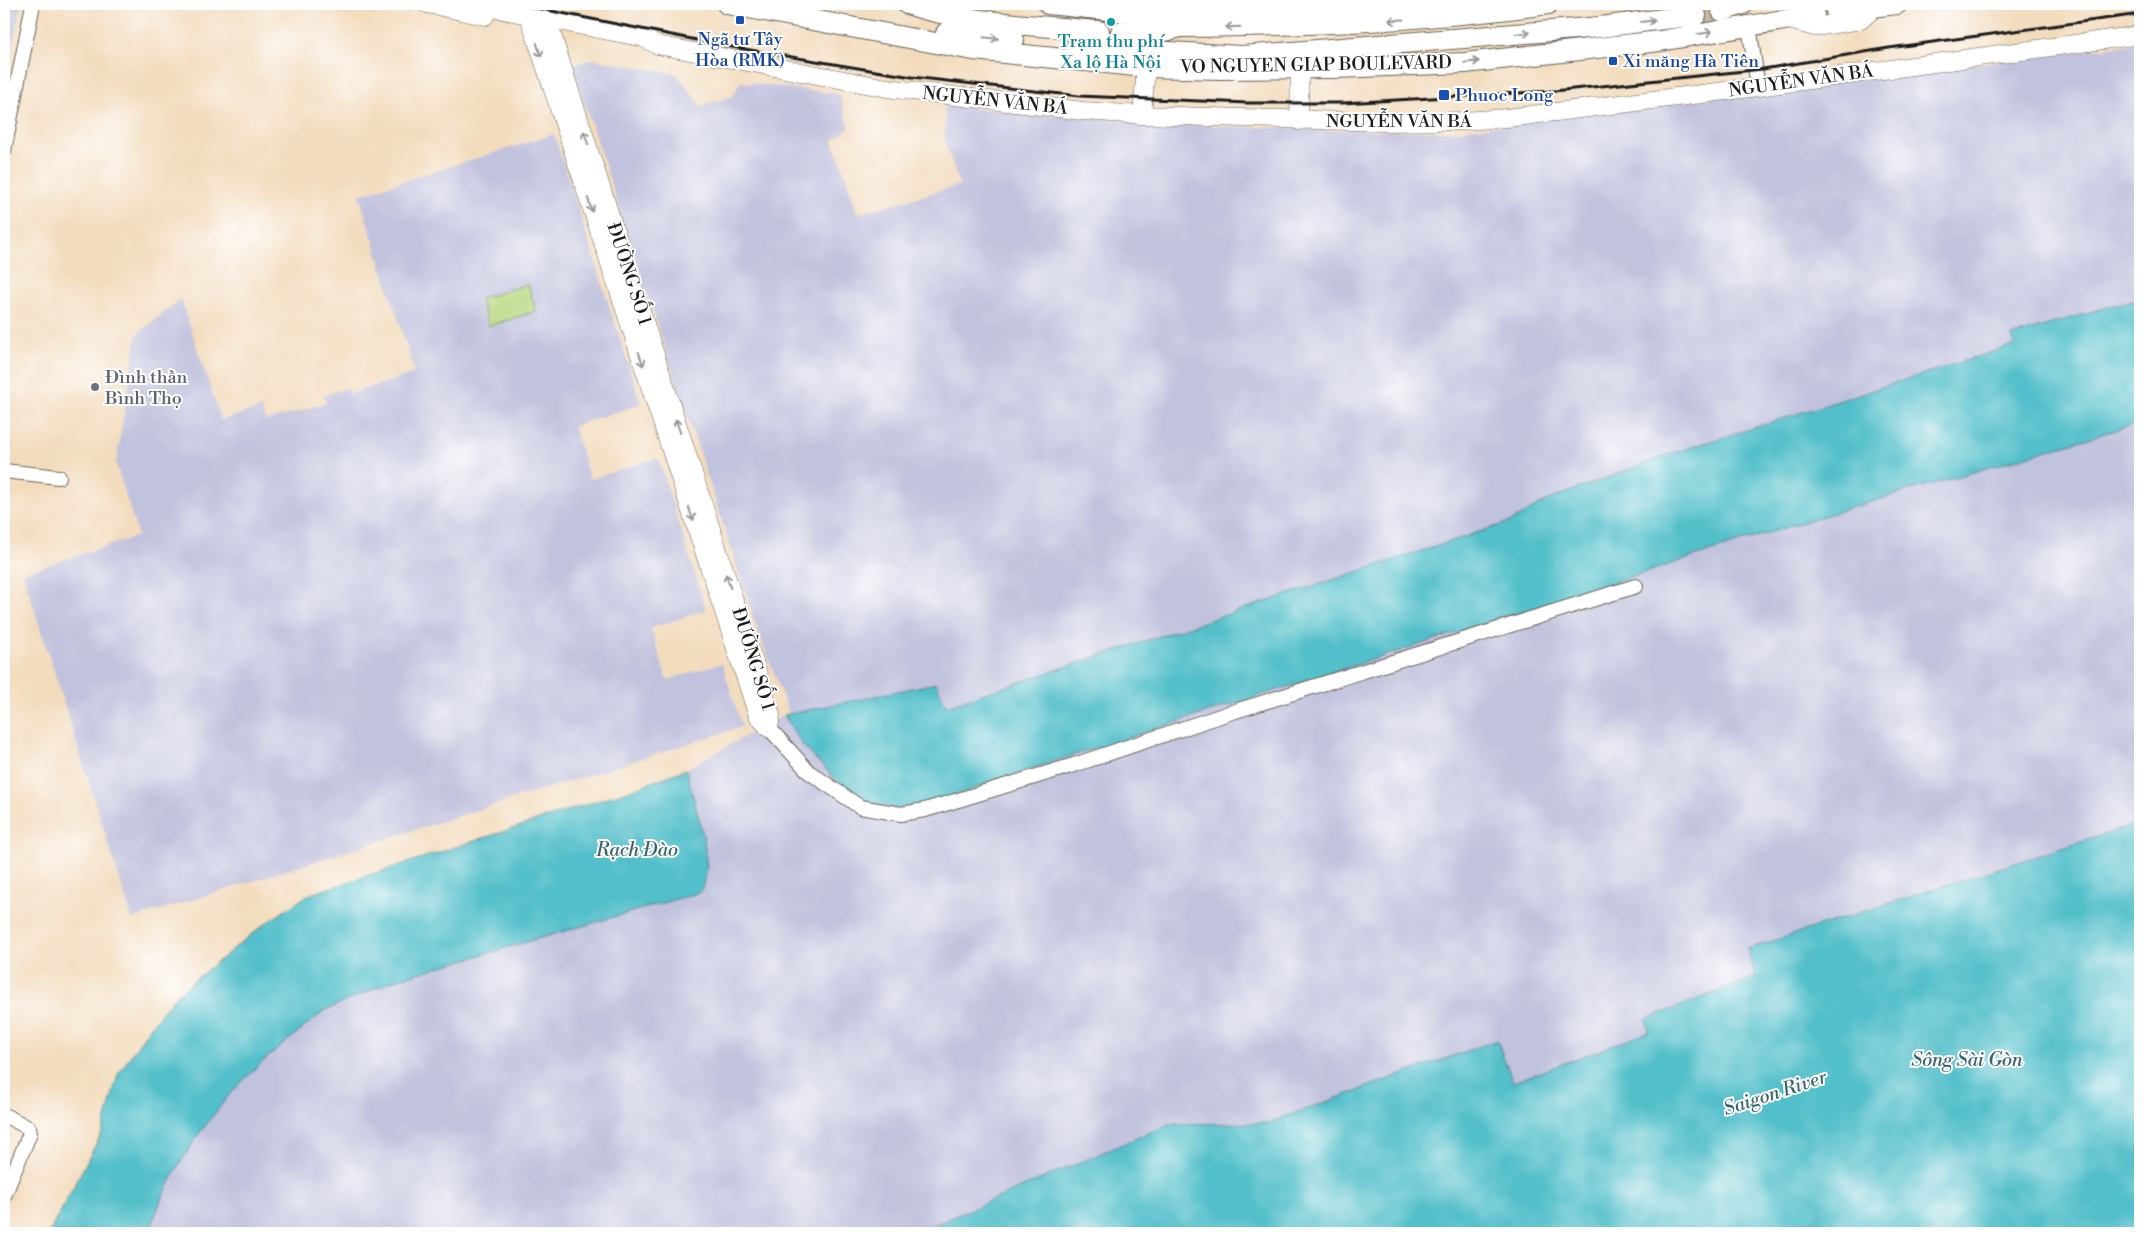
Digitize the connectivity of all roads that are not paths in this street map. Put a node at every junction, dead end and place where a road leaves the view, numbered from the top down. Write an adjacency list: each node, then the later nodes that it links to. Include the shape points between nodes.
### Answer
1 (33, 4): 33 (street)
2 (427, 4): 17 (main road, NGUYỄN VĂN BÁ)
3 (472, 4): 17 (main road, NGUYỄN VĂN BÁ)
4 (727, 4): 28 (highway, VO NGUYEN GIAP BOULEVARD, via 974,50)
5 (794, 4): 26 (highway, VO NGUYEN GIAP BOULEVARD, one-way to 26, via 954,34 1083,48)
6 (907, 4): 22 (highway, via 960,17)
7 (1048, 4): 14 (highway)
8 (1412, 4): 14 (highway, via 1262,11 1179,9)
9 (1548, 4): 20 (highway, one-way to 20, via 1421,18)
10 (1743, 4): 12 (highway)
11 (1884, 4): 13 (highway, VO NGUYEN GIAP BOULEVARD); 18 (main road, VO NGUYEN GIAP BOULEVARD, via 1861,20 1815,27)
12 (1722, 11)
13 (1836, 11)
14 (1158, 14): 20 (highway)
15 (1696, 14): 21 (highway, VO NGUYEN GIAP BOULEVARD, one-way to 15)
16 (1814, 15): 18 (highway, VO NGUYEN GIAP BOULEVARD)
17 (538, 16): 31 (main road, NGUYỄN VĂN BÁ, via 643,48 657,45 887,88); 37 (main road, ĐƯỜNG SỐ 1, via 758,716)
18 (1786, 19): 19 (highway, VO NGUYEN GIAP BOULEVARD)
19 (1749, 26): 25 (highway, VO NGUYEN GIAP BOULEVARD, one-way to 19); 30 (street)
20 (1180, 27): 23 (highway, via 1157,33)
21 (1600, 27): 25 (highway); 27 (highway, VO NGUYEN GIAP BOULEVARD, one-way to 21)
22 (1099, 31)
23 (1121, 32)
24 (2140, 35): 30 (main road, NGUYỄN VĂN BÁ)
25 (1660, 41): 27 (highway, VO NGUYEN GIAP BOULEVARD, one-way to 25, via 1336,68 1465,63)
26 (1242, 56): 27 (highway, VO NGUYEN GIAP BOULEVARD); 29 (highway)
27 (1300, 60): 29 (highway, VO NGUYEN GIAP BOULEVARD); 32 (main road)
28 (1146, 67): 29 (highway, VO NGUYEN GIAP BOULEVARD); 31 (main road)
29 (1220, 69)
30 (1758, 87): 32 (main road, NGUYỄN VĂN BÁ, via 1489,119)
31 (1142, 115): 32 (main road, NGUYỄN VĂN BÁ)
32 (1299, 121)
33 (4, 151)
34 (4, 471): 35 (street)
35 (59, 477)
36 (1636, 586): 37 (street, via 1074,765 925,810 901,814 860,807 809,772)
37 (770, 728)
38 (4, 1115): 39 (street, via 29,1128 30,1133)
39 (4, 1196)

